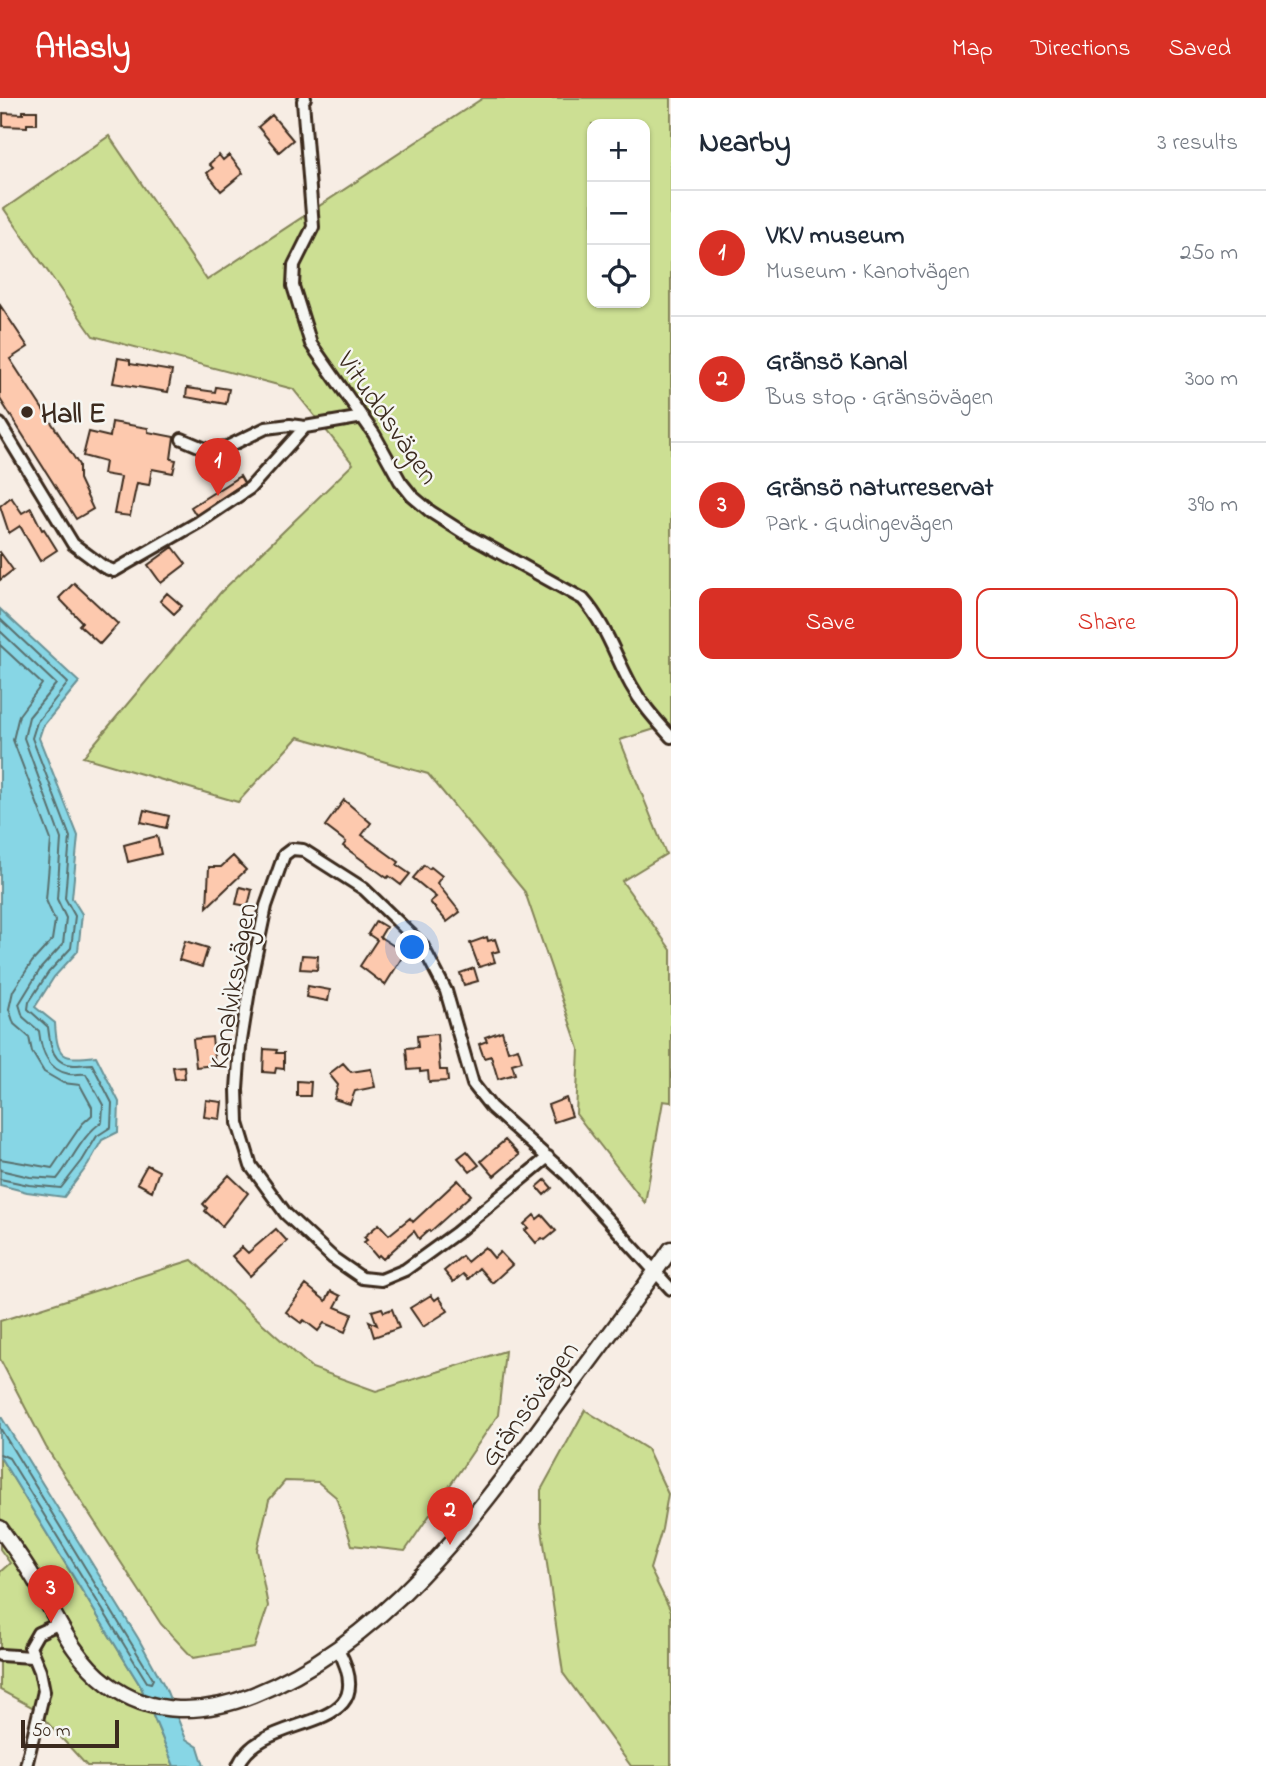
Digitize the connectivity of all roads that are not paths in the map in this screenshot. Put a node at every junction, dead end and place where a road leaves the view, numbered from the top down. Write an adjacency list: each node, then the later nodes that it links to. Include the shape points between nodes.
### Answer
1 (305, 98): 2 (street, Vituddsvägen, via 313,227 294,265 293,285 311,344)
2 (363, 417): 4 (street); 6 (street, Vituddsvägen, via 400,481 431,512 583,599 597,614 645,708)
3 (0, 424): 4 (street, via 73,544 114,571 250,488)
4 (305, 427): 5 (street, via 266,428 227,447 208,450)
5 (182, 439)
6 (671, 737)
7 (548, 1157): 7 (street, Kanalviksvägen, via 491,1107 473,1084 446,991 422,945 364,889 332,867 303,850 292,849 284,855 266,906 251,978 237,1089 238,1123 251,1166 286,1214 333,1258 362,1278 381,1280 405,1270 456,1233); 9 (street, Kanalviksvägen)
8 (671, 1249): 9 (street, Gränsövägen)
9 (654, 1273): 10 (street, Kanalviksvägen); 13 (street, Gränsövägen, via 450,1545)
10 (671, 1289)
11 (0, 1528): 12 (street, Gränsövägen)
12 (58, 1624): 13 (street, Gränsövägen, via 99,1676 119,1691 170,1709 226,1704 274,1687); 15 (street, via 31,1641)
13 (338, 1649): 17 (street, via 351,1677 345,1702 259,1742)
14 (0, 1655): 15 (street)
15 (32, 1657): 16 (street, via 44,1691)
16 (26, 1766)
17 (238, 1766)

